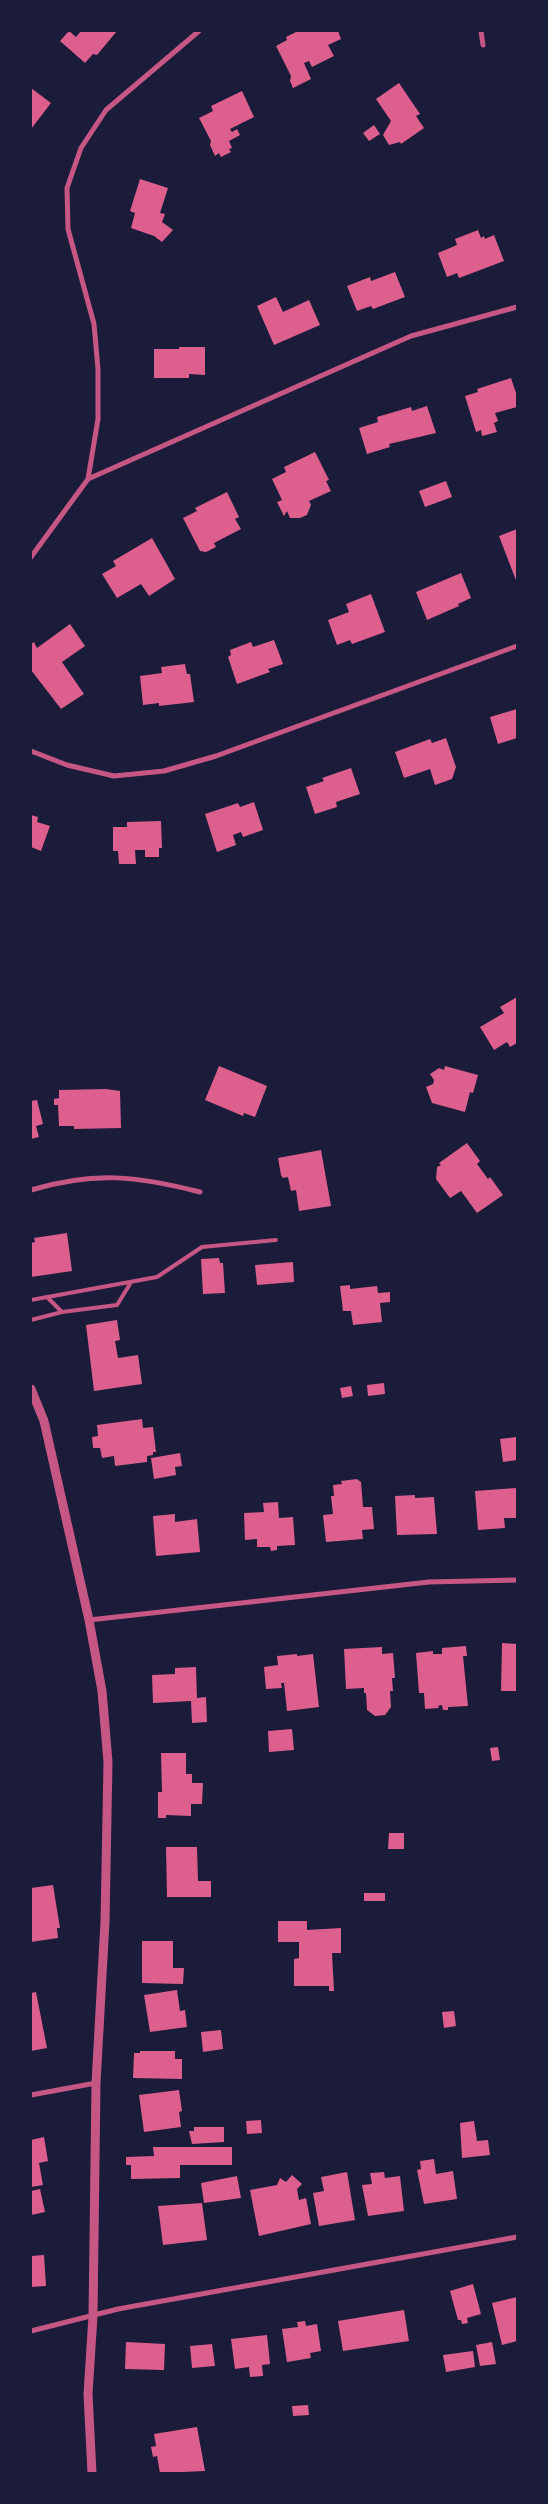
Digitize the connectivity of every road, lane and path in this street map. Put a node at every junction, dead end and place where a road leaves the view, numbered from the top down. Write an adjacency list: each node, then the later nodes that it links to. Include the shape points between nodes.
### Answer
1 (199, 31): 5 (street, via 106,110 81,148 66,188 68,229 94,324 98,369 98,419)
2 (481, 31): 3 (street)
3 (483, 45)
4 (517, 307): 5 (street, via 411,336)
5 (88, 479): 6 (street)
6 (31, 557)
7 (517, 646): 8 (street, via 216,756 164,771 114,776 66,765)
8 (31, 751)
9 (31, 1190): 10 (street, via 98,1176 153,1180)
10 (200, 1192)
11 (276, 1240): 12 (lane, via 202,1246 157,1277)
12 (130, 1284): 13 (lane); 15 (lane, via 117,1305)
13 (47, 1297): 14 (lane); 15 (lane)
14 (31, 1300)
15 (62, 1312): 16 (lane)
16 (31, 1320)
17 (31, 1390): 19 (street, via 44,1421)
18 (517, 1580): 19 (street, via 393,1586)
19 (89, 1620): 20 (street, via 102,1691 108,1762 105,1922)
20 (96, 2083): 21 (street); 23 (street)
21 (31, 2095)
22 (517, 2237): 23 (street)
23 (93, 2316): 24 (street); 25 (street, via 88,2394)
24 (31, 2331)
25 (92, 2473)

